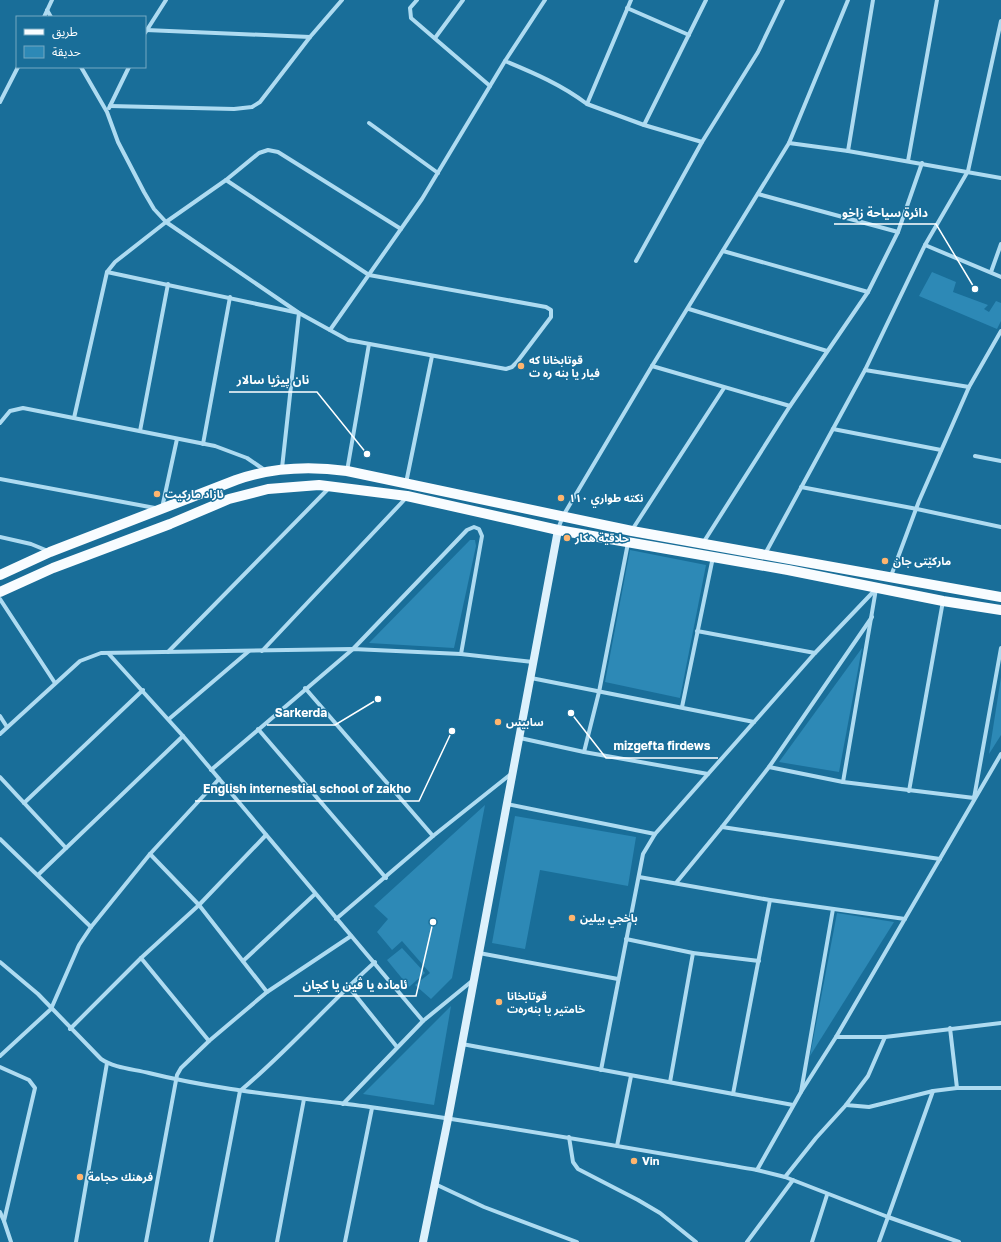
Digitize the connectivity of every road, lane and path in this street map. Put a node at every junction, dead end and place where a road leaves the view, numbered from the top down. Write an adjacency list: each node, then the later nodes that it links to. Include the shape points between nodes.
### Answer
1 (52, 0): 14 (street)
2 (166, 0): 18 (street)
3 (342, 0): 20 (street)
4 (417, 0): 21 (street, via 410,8 411,18)
5 (463, 0): 21 (street)
6 (544, 0): 23 (street)
7 (631, 0): 13 (street)
8 (706, 0): 19 (street)
9 (783, 0): 34 (street, via 758,52)
10 (848, 0): 35 (street)
11 (873, 0): 36 (street)
12 (937, 0): 37 (street)
13 (627, 8): 19 (street); 29 (street)
14 (47, 10): 15 (street); 16 (street)
15 (44, 16)
16 (50, 16)
17 (1001, 21): 22 (street)
18 (146, 31): 20 (street)
19 (689, 34): 33 (street)
20 (310, 37): 30 (street, via 260,102 252,107 234,109)
21 (435, 38): 27 (street)
22 (1000, 38): 39 (street)
23 (505, 61): 27 (street); 29 (street, via 533,72)
24 (17, 68): 28 (street)
25 (82, 68): 31 (street)
26 (128, 68): 30 (street)
27 (490, 86): 40 (street)
28 (0, 102)
29 (587, 104): 33 (street)
30 (110, 106): 31 (street)
31 (107, 112): 44 (street, via 118,142 144,192)
32 (369, 123): 40 (street)
33 (644, 125): 34 (street)
34 (702, 142): 50 (street)
35 (789, 142): 36 (street); 43 (street)
36 (848, 151): 37 (street)
37 (908, 161): 38 (street)
38 (922, 163): 39 (street); 46 (street)
39 (968, 171): 41 (street); 48 (street)
40 (438, 173): 45 (street)
41 (1001, 178)
42 (226, 180): 44 (street); 45 (street, via 259,153 273,150); 53 (street)
43 (758, 194): 46 (street); 49 (street)
44 (166, 222): 51 (street, via 115,262); 59 (street)
45 (401, 229): 53 (street)
46 (898, 232): 56 (street)
47 (1001, 244): 52 (street)
48 (925, 245): 52 (street); 66 (street)
49 (723, 251): 56 (street); 58 (street)
50 (636, 261)
51 (107, 272): 55 (street); 70 (street)
52 (991, 272): 54 (street)
53 (369, 275): 60 (street); 64 (street, via 546,307 552,312 550,319 517,362 509,368 502,369)
54 (1001, 277)
55 (168, 284): 57 (street); 73 (street)
56 (868, 292): 63 (street)
57 (230, 297): 59 (street); 75 (street)
58 (688, 309): 63 (street); 65 (street)
59 (299, 313): 60 (street); 79 (street)
60 (330, 330): 62 (street, via 348,340)
61 (1001, 330): 67 (street)
62 (369, 344): 64 (street); 81 (street)
63 (827, 350): 69 (street)
64 (432, 356): 83 (street)
65 (652, 366): 68 (street); 89 (street)
66 (865, 370): 67 (street); 72 (street)
67 (969, 386): 76 (street)
68 (724, 388): 69 (street); 92 (street)
69 (790, 406): 95 (street)
70 (74, 418): 71 (street, via 20,408 10,411); 73 (street)
71 (0, 423)
72 (833, 429): 76 (street); 85 (street)
73 (140, 430): 74 (street)
74 (177, 439): 75 (street); 87 (street)
75 (203, 444): 80 (street, via 236,454)
76 (941, 450): 88 (street)
77 (975, 456): 78 (street)
78 (1001, 461)
79 (282, 469): 80 (main road); 81 (main road)
80 (266, 471): 87 (main road)
81 (347, 471): 83 (main road)
82 (0, 479): 87 (street)
83 (406, 483): 89 (main road)
84 (332, 486): 86 (main road); 102 (main road, via 280,487 242,495); 118 (street)
85 (801, 487): 88 (street); 97 (street)
86 (408, 496): 91 (main road); 117 (street)
87 (162, 509): 96 (main road)
88 (917, 509): 90 (street); 101 (street)
89 (563, 516): 91 (street); 92 (main road)
90 (1001, 527)
91 (558, 530): 94 (main road); 122 (main road)
92 (632, 531): 95 (main road)
93 (0, 537): 96 (street, via 31,544)
94 (628, 542): 98 (main road); 127 (street)
95 (703, 544): 97 (main road)
96 (50, 552): 99 (main road)
97 (765, 554): 101 (main road)
98 (713, 557): 105 (main road); 113 (street)
99 (16, 568): 100 (main road); 102 (main road)
100 (0, 575)
101 (891, 579): 103 (main road)
102 (24, 581): 106 (main road)
103 (924, 584): 104 (main road); 107 (main road, via 926,591)
104 (941, 587): 108 (main road); 110 (main road, via 935,594)
105 (876, 588): 107 (main road); 112 (street); 120 (street)
106 (0, 592)
107 (920, 596): 110 (main road)
108 (1001, 597)
109 (0, 599): 124 (street)
110 (940, 600): 111 (main road); 146 (street)
111 (1001, 610)
112 (872, 617): 139 (street); 145 (street)
113 (697, 630): 120 (street); 128 (street)
114 (1001, 648): 147 (street)
115 (353, 649): 117 (street); 121 (street); 121 (street, via 468,530 474,527 479,529 482,536); 125 (street)
116 (248, 651): 117 (street); 118 (street); 130 (street)
117 (262, 651)
118 (168, 652): 119 (street)
119 (108, 653): 124 (street, via 87,657); 126 (street)
120 (815, 653): 131 (street)
121 (461, 654): 122 (street)
122 (533, 662): 123 (main road)
123 (530, 678): 127 (street); 136 (main road)
124 (55, 683): 132 (street)
125 (305, 688): 133 (street); 153 (street)
126 (143, 690): 130 (street); 148 (street)
127 (599, 692): 128 (street); 137 (street)
128 (682, 707): 131 (street)
129 (0, 716): 132 (street)
130 (169, 720): 135 (street)
131 (754, 722): 142 (street)
132 (7, 727): 134 (street)
133 (258, 729): 140 (street); 160 (street)
134 (0, 734)
135 (183, 736): 140 (street); 155 (street)
136 (519, 738): 137 (street); 141 (main road)
137 (584, 752): 142 (street)
138 (1001, 754): 147 (street)
139 (769, 767): 145 (street); 150 (street)
140 (211, 770): 144 (street)
141 (513, 773): 149 (main road); 153 (street)
142 (708, 774): 151 (street)
143 (0, 777): 148 (street)
144 (219, 779): 152 (street); 156 (street)
145 (843, 782): 146 (street)
146 (909, 791): 147 (street)
147 (974, 798): 157 (street)
148 (24, 802): 155 (street)
149 (507, 804): 151 (street); 171 (main road)
150 (722, 827): 157 (street); 161 (street)
151 (655, 834): 159 (street, via 642,854)
152 (266, 836): 162 (street); 164 (street)
153 (433, 836): 160 (street)
154 (0, 839): 158 (street)
155 (66, 848): 158 (street)
156 (150, 854): 164 (street); 168 (street)
157 (940, 859): 167 (street)
158 (39, 874): 168 (street)
159 (639, 877): 161 (street); 170 (street)
160 (386, 878): 166 (street)
161 (676, 883): 163 (street)
162 (315, 894): 166 (street); 174 (street)
163 (770, 900): 165 (street); 175 (street)
164 (199, 905): 173 (street); 174 (street)
165 (833, 909): 167 (street); 203 (street)
166 (336, 919): 169 (street)
167 (905, 919): 187 (street)
168 (91, 926): 182 (street, via 79,945)
169 (351, 936): 177 (street); 181 (street)
170 (626, 939): 172 (street); 178 (street)
171 (479, 953): 178 (street); 179 (main road)
172 (693, 953): 175 (street); 198 (street)
173 (142, 958): 185 (street); 189 (street)
174 (243, 961): 181 (street)
175 (759, 961): 204 (street)
176 (0, 962): 182 (street, via 38,994)
177 (375, 962): 180 (street); 183 (street)
178 (618, 979): 195 (street)
179 (474, 980): 183 (street); 190 (main road)
180 (348, 986): 191 (street); 201 (street)
181 (267, 992): 189 (street)
182 (51, 1009): 185 (street); 192 (street)
183 (423, 1021): 191 (street)
184 (1001, 1023): 186 (street)
185 (70, 1028): 193 (street)
186 (950, 1028): 188 (street); 199 (street)
187 (836, 1037): 188 (street); 203 (street)
188 (885, 1037): 208 (street, via 868,1076)
189 (209, 1041): 197 (street, via 181,1068)
190 (462, 1044): 195 (street); 210 (main road)
191 (397, 1047): 206 (street)
192 (0, 1056)
193 (107, 1063): 197 (street); 222 (street)
194 (0, 1067): 220 (street, via 29,1080 35,1088)
195 (601, 1070): 196 (street)
196 (631, 1076): 198 (street); 212 (street)
197 (177, 1080): 201 (street); 223 (street)
198 (670, 1082): 204 (street)
199 (957, 1088): 200 (street); 202 (street)
200 (1001, 1088)
201 (240, 1091): 205 (street); 224 (street)
202 (933, 1091): 208 (street, via 869,1107); 219 (street)
203 (800, 1092): 207 (street)
204 (733, 1094): 207 (street)
205 (304, 1099): 206 (street); 225 (street)
206 (342, 1104): 209 (street)
207 (794, 1105): 213 (street)
208 (846, 1105): 214 (street)
209 (372, 1108): 210 (street); 226 (street)
210 (448, 1119): 211 (street); 216 (main road)
211 (569, 1137): 212 (street); 229 (street, via 573,1162 578,1169 660,1213)
212 (617, 1146): 213 (street)
213 (757, 1170): 214 (street)
214 (785, 1177): 215 (street)
215 (793, 1180): 217 (street); 230 (street)
216 (435, 1184): 227 (main road); 228 (street, via 484,1207)
217 (827, 1194): 219 (street); 231 (street)
218 (0, 1212): 220 (street)
219 (888, 1217): 232 (street); 233 (street)
220 (4, 1221): 221 (street)
221 (11, 1242)
222 (76, 1242)
223 (146, 1242)
224 (211, 1242)
225 (277, 1242)
226 (345, 1242)
227 (423, 1242)
228 (577, 1242)
229 (696, 1242)
230 (747, 1242)
231 (812, 1242)
232 (879, 1242)
233 (959, 1242)

